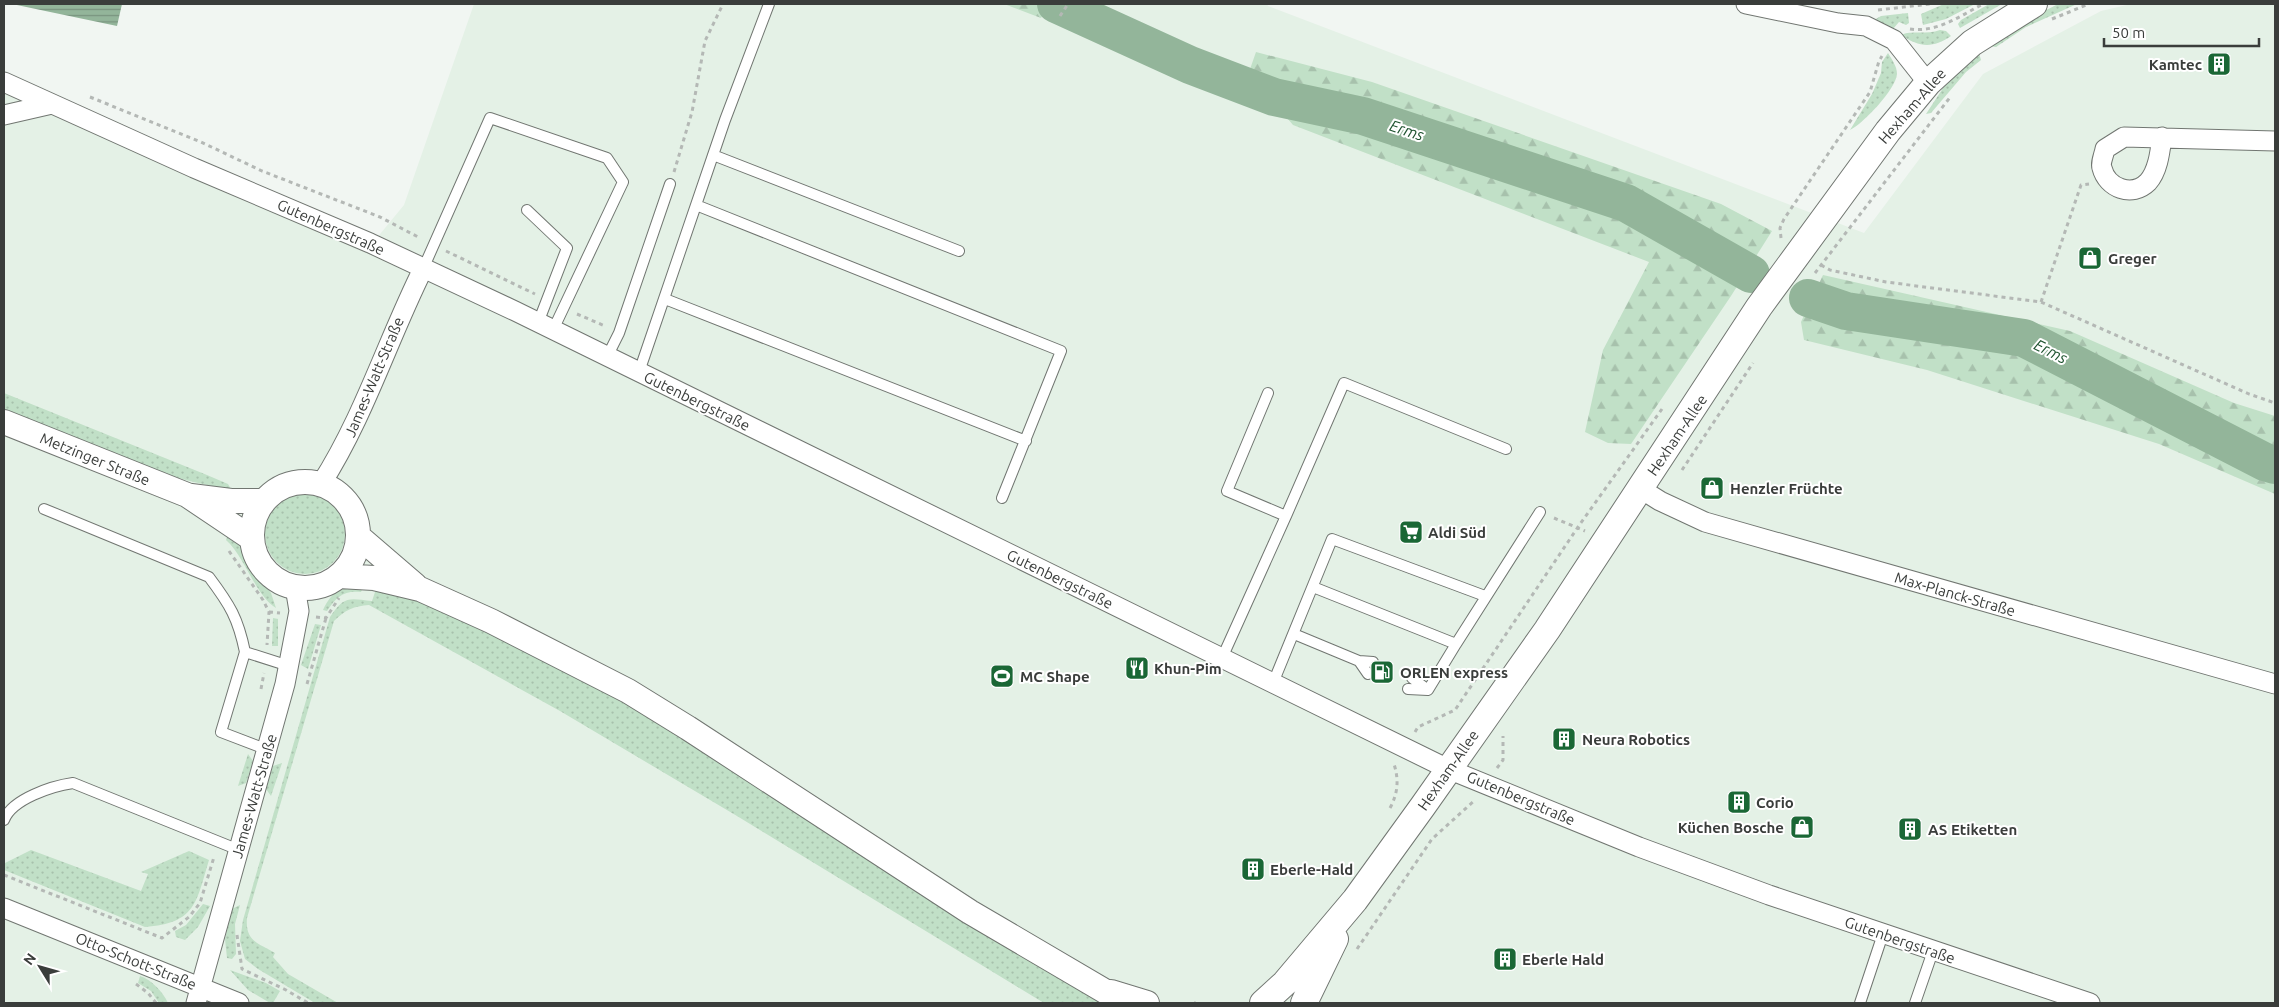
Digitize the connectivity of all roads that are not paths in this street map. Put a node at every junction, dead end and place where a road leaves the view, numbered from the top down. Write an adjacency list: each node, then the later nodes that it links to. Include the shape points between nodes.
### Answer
1 (769, 4): 10 (lane)
2 (1746, 4): 5 (street, via 1866,26 1894,40)
3 (2039, 13): 5 (main road, Hexham-Allee, via 1972,43)
4 (4, 82): 6 (street, Gutenbergstraße)
5 (1928, 83): 25 (main road, Hexham-Allee, via 1888,131 1759,307)
6 (52, 104): 7 (street); 15 (street, Gutenbergstraße)
7 (4, 115)
8 (2162, 137): 8 (street, via 2124,137 2105,149 2101,166 2107,182 2120,189 2137,190 2148,182 2159,156); 9 (street)
9 (2275, 140)
10 (713, 155): 12 (lane); 14 (lane)
11 (670, 184): 18 (lane, via 619,333)
12 (696, 205): 16 (lane); 22 (lane, via 1061,351)
13 (527, 210): 17 (lane, via 567,248 547,299)
14 (959, 251)
15 (423, 268): 17 (street, Gutenbergstraße); 17 (lane, via 490,118 607,158 623,182 564,308); 24 (street, James-Watt-Straße, via 344,447)
16 (665, 299): 19 (lane); 22 (lane)
17 (545, 326): 18 (street, Gutenbergstraße)
18 (607, 357): 19 (street, Gutenbergstraße)
19 (639, 372): 42 (street, Gutenbergstraße)
20 (1268, 393): 31 (lane, via 1227,491)
21 (4, 422): 26 (street, Metzinger Straße)
22 (1026, 441): 27 (lane)
23 (1506, 449): 31 (lane, via 1344,383)
24 (322, 484): 28 (street, via 300,482 280,488); 32 (street, via 341,495 354,514)
25 (1641, 489): 49 (street, Max-Planck-Straße, via 1714,525); 53 (main road, Hexham-Allee, via 1547,630)
26 (187, 495): 28 (street, Metzinger Straße, via 231,501); 33 (street, Metzinger Straße)
27 (1002, 498)
28 (263, 501): 33 (street, via 253,520)
29 (44, 509): 41 (lane, via 210,577 239,624)
30 (1540, 512): 38 (lane)
31 (1286, 516): 42 (lane)
32 (358, 536): 34 (street, via 353,558); 37 (street)
33 (251, 538): 36 (street, via 255,555 264,570 279,582)
34 (339, 576): 36 (street, via 318,587); 37 (street, via 374,578)
35 (1313, 587): 38 (lane, via 1332,539); 39 (lane); 40 (lane)
36 (295, 588): 45 (street, James-Watt-Straße, via 299,611)
37 (420, 589): 60 (street, via 491,620 628,691 970,912)
38 (1485, 596): 40 (lane)
39 (1294, 634): 43 (lane); 48 (lane)
40 (1456, 644): 51 (lane)
41 (245, 652): 45 (lane); 52 (lane, via 221,732)
42 (1222, 658): 48 (street, Gutenbergstraße)
43 (1359, 661): 44 (lane); 46 (lane)
44 (1373, 662)
45 (290, 666): 52 (street, James-Watt-Straße)
46 (1368, 674)
47 (1412, 678): 51 (lane)
48 (1273, 683): 53 (street, Gutenbergstraße)
49 (2275, 684)
50 (1408, 689): 51 (lane)
51 (1428, 690)
52 (268, 750): 55 (street, James-Watt-Straße)
53 (1448, 769): 56 (main road, Hexham-Allee); 58 (street, Gutenbergstraße, via 1669,859)
54 (4, 820): 55 (lane, via 16,804 57,786 74,783)
55 (239, 850): 61 (street, James-Watt-Straße)
56 (1355, 900): 65 (main road, Hexham-Allee, via 1285,983); 66 (main road, Hexham-Allee)
57 (4, 908): 61 (street, Otto-Schott-Straße)
58 (1883, 934): 59 (street, Gutenbergstraße); 67 (lane)
59 (1933, 951): 68 (lane); 69 (street, Gutenbergstraße)
60 (1105, 990): 63 (street); 64 (street)
61 (199, 995): 62 (street, Otto-Schott-Straße)
62 (239, 1003)
63 (1125, 1003)
64 (1147, 1003)
65 (1263, 1003)
66 (1304, 1003)
67 (1860, 1003)
68 (1915, 1003)
69 (2090, 1003)

